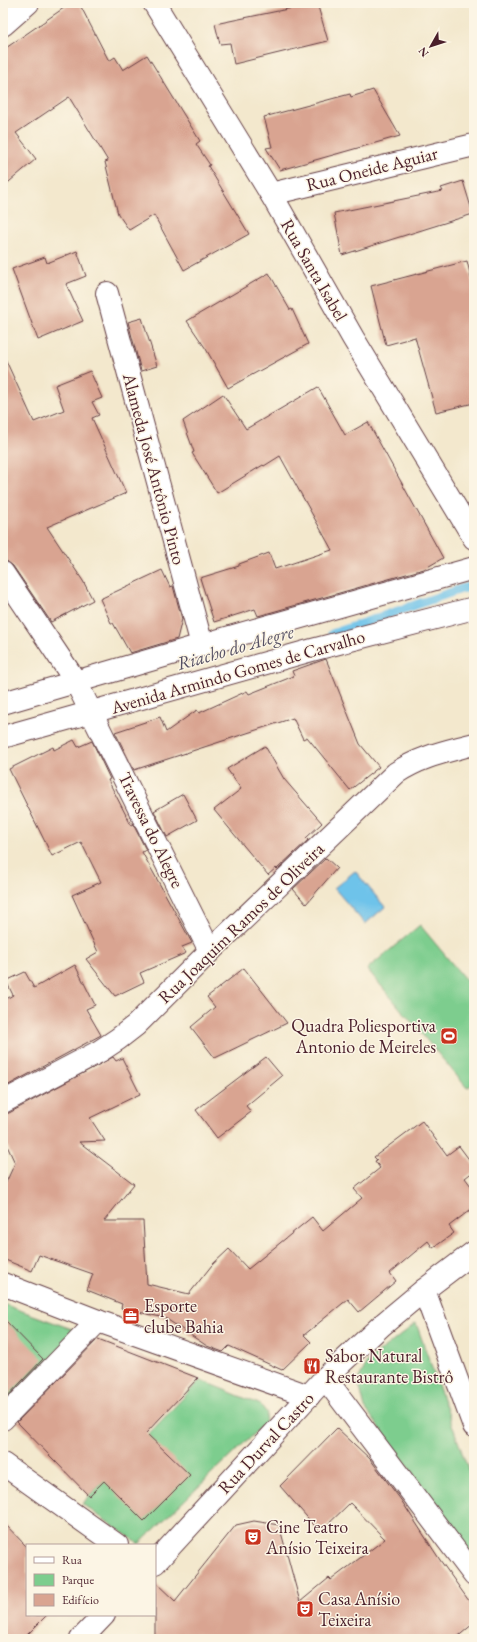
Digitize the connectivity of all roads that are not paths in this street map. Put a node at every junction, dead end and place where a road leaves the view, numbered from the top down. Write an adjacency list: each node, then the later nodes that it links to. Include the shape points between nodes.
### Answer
1 (28, 3): 3 (street)
2 (154, 3): 5 (street, Rua Santa Isabel)
3 (3, 26)
4 (474, 144): 5 (street, Rua Oneide Aguiar)
5 (270, 194): 7 (street, Rua Santa Isabel)
6 (106, 293): 11 (street, Alameda José Antônio Pinto)
7 (474, 538)
8 (474, 568): 11 (street, Avenida Armindo Gomes de Carvalho)
9 (3, 573): 12 (street)
10 (474, 608): 14 (street, Avenida Armindo Gomes de Carvalho)
11 (202, 645): 12 (street, Avenida Armindo Gomes de Carvalho)
12 (78, 684): 13 (street, Avenida Armindo Gomes de Carvalho); 14 (street, Travessa do Alegre)
13 (3, 703)
14 (92, 711): 15 (street, Avenida Armindo Gomes de Carvalho); 17 (street, Travessa do Alegre)
15 (3, 737)
16 (474, 744): 17 (street, Rua Joaquim Ramos de Oliveira, via 431,755 413,762 396,773)
17 (210, 951): 18 (street, Rua Joaquim Ramos de Oliveira, via 136,1025 118,1039)
18 (3, 1102)
19 (474, 1252): 21 (street, Rua Durval Castro)
20 (3, 1284): 22 (street)
21 (424, 1290): 23 (street, Rua Durval Castro); 26 (street)
22 (98, 1321): 24 (street); 25 (street)
23 (325, 1378): 24 (street, Rua Durval Castro); 30 (street)
24 (309, 1396): 29 (street, Rua Durval Castro)
25 (3, 1418)
26 (473, 1419)
27 (3, 1464): 28 (street)
28 (116, 1544)
29 (156, 1562)
30 (474, 1575)
31 (103, 1616): 32 (street)
32 (81, 1639)

